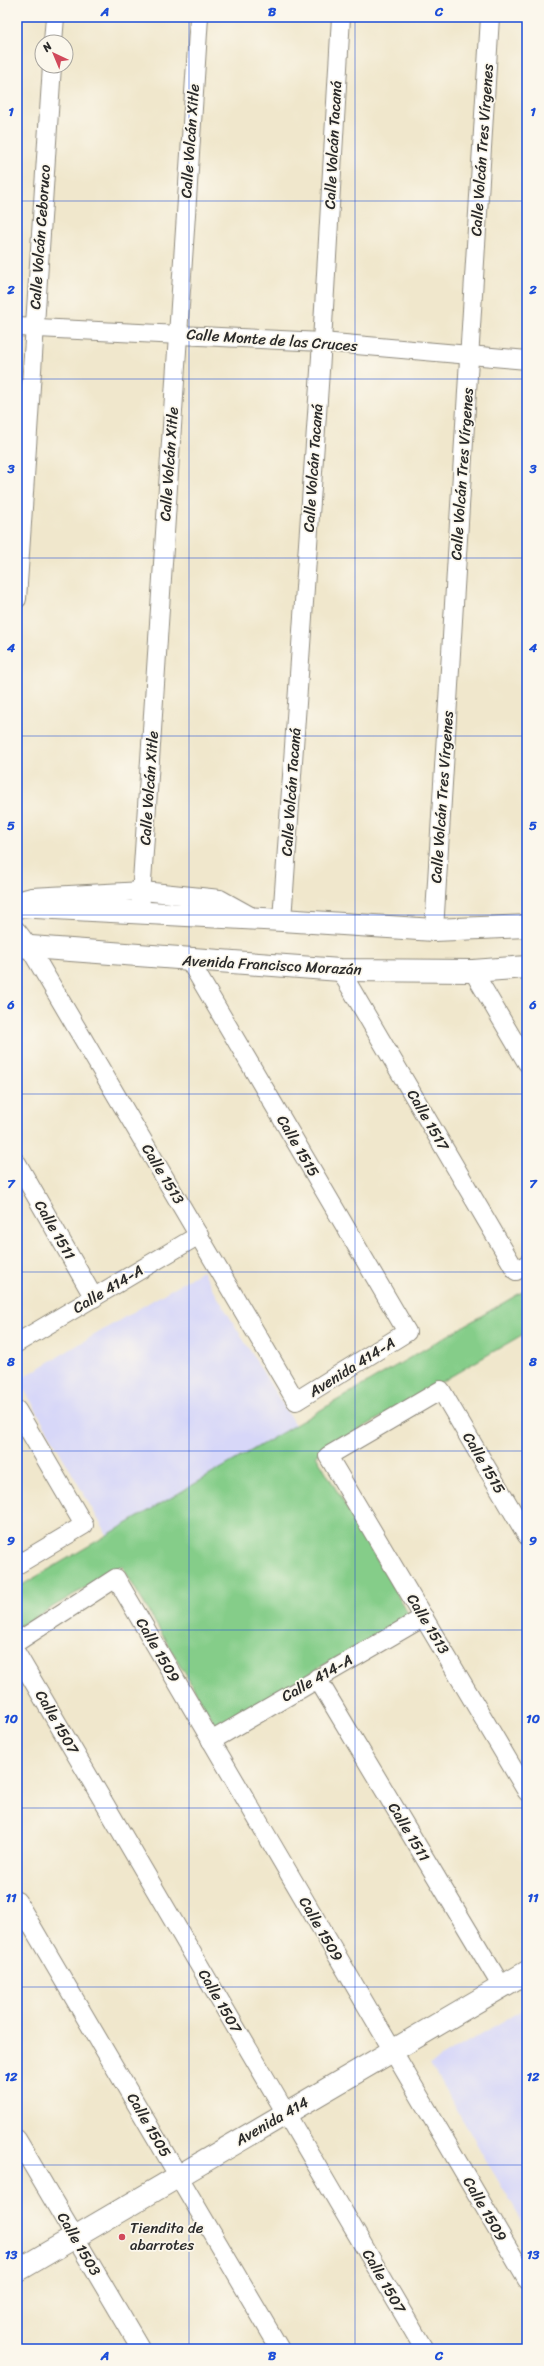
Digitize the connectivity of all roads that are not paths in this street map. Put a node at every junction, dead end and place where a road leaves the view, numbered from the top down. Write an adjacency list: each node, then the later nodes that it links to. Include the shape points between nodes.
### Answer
1 (55, 17): 5 (street)
2 (199, 17): 8 (street, Calle Volcán Xitle)
3 (341, 17): 9 (street, Calle Volcán Tacaná)
4 (490, 17): 10 (street, Calle Volcán Tres Vírgenes)
5 (54, 34)
6 (51, 74): 7 (street, Calle Volcán Ceboruco)
7 (25, 327): 8 (street, Calle Monte de las Cruces); 12 (street, Calle Volcán Ceboruco)
8 (177, 334): 9 (street, Calle Monte de las Cruces); 14 (street, Calle Volcán Xitle)
9 (322, 342): 10 (street, Calle Monte de las Cruces); 16 (street, Calle Volcán Tacaná)
10 (469, 354): 11 (street, Calle Monte de las Cruces); 18 (street, Calle Volcán Tres Vírgenes)
11 (527, 360)
12 (17, 599)
13 (17, 900): 14 (street, via 32,897)
14 (141, 901): 15 (street); 16 (street, via 256,919)
15 (17, 906)
16 (282, 920): 18 (street)
17 (527, 926): 18 (street, via 487,930)
18 (434, 930)
19 (21, 941): 20 (street, Avenida Francisco Morazán); 26 (street, Calle 1513)
20 (189, 960): 22 (street, Avenida Francisco Morazán); 29 (street, Calle 1515)
21 (527, 968): 23 (street, Avenida Francisco Morazán)
22 (340, 970): 23 (street, Avenida Francisco Morazán); 27 (street, Calle 1517)
23 (473, 972): 24 (street)
24 (527, 1063)
25 (17, 1163): 28 (street, Calle 1511)
26 (198, 1235): 28 (street, Calle 414-A); 31 (street, Calle 1513)
27 (521, 1267)
28 (94, 1298): 30 (street, Calle 414-A)
29 (407, 1332): 31 (street, Avenida 414-A)
30 (17, 1343)
31 (296, 1401)
32 (17, 1410): 35 (street, via 84,1525)
33 (328, 1456): 34 (street, Calle 1515, via 441,1390); 36 (street, Calle 1513)
34 (527, 1536)
35 (17, 1565)
36 (424, 1617): 39 (street, Calle 414-A); 41 (street, Calle 1513)
37 (17, 1642): 40 (street, Calle 1509, via 116,1578)
38 (17, 1654): 46 (street, Calle 1507)
39 (317, 1678): 40 (street, Calle 414-A); 44 (street, Calle 1511)
40 (211, 1741): 45 (street, Calle 1509)
41 (527, 1792)
42 (17, 1901): 48 (street, Calle 1505)
43 (527, 1972): 44 (street, Avenida 414)
44 (502, 1987): 45 (street, Avenida 414)
45 (392, 2051): 46 (street, Avenida 414); 51 (street, Calle 1509)
46 (286, 2113): 48 (street, Avenida 414); 54 (street, Calle 1507)
47 (17, 2139): 49 (street, Calle 1503)
48 (179, 2176): 49 (street, Avenida 414); 53 (street, Calle 1505)
49 (75, 2237): 50 (street, Avenida 414); 52 (street, Calle 1503)
50 (17, 2270)
51 (527, 2280)
52 (140, 2349)
53 (280, 2349)
54 (424, 2349)

